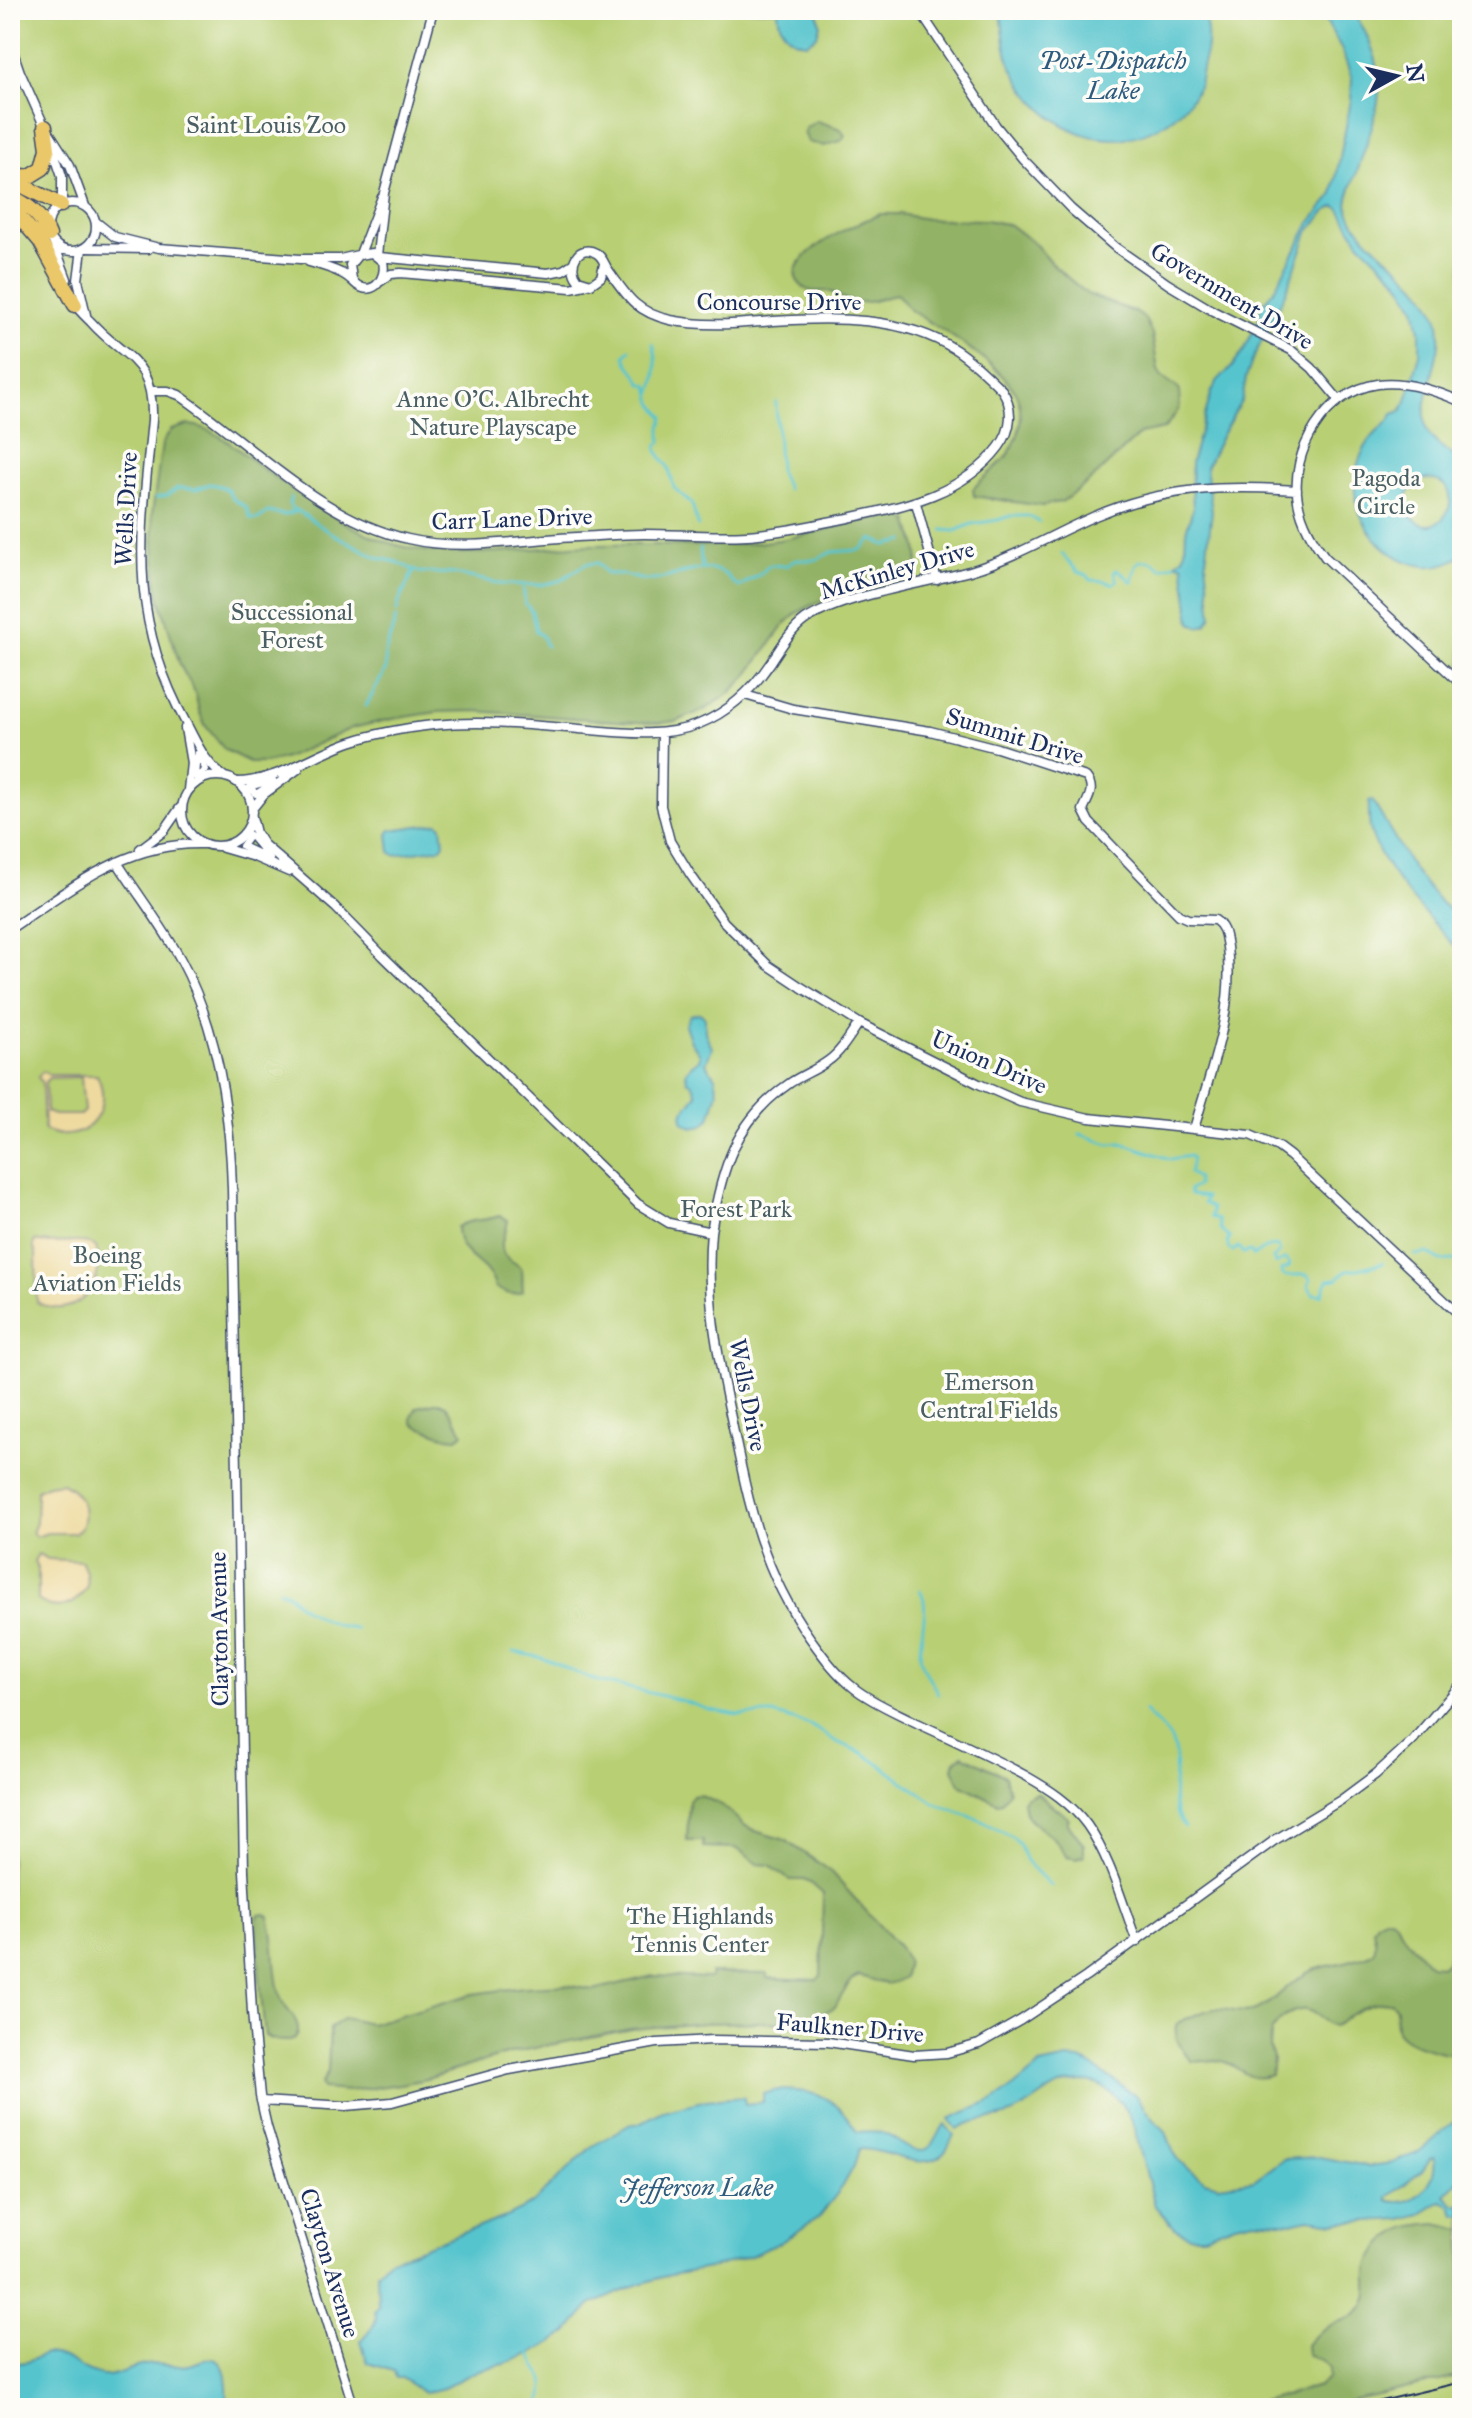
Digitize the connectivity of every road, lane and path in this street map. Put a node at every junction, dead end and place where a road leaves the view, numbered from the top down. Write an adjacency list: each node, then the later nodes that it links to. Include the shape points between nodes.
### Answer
1 (433, 10): 6 (street)
2 (919, 10): 26 (street, Government Drive, via 996,126 1071,209 1148,271 1302,357)
3 (10, 43): 4 (street)
4 (45, 127): 5 (main road, via 48,149 43,168); 8 (street, via 62,176); 10 (street, via 70,165)
5 (10, 178): 8 (main road)
6 (384, 193): 15 (street); 16 (street)
7 (10, 196): 12 (main road, via 33,210)
8 (62, 205): 10 (street); 12 (street, via 47,225)
9 (10, 206): 23 (main road, via 40,241)
10 (86, 207): 11 (street)
11 (96, 222): 13 (street, via 94,237); 14 (street, via 115,237)
12 (51, 239): 13 (street, via 66,251); 23 (street)
13 (84, 248): 14 (street); 24 (street, via 78,280)
14 (159, 248): 17 (street)
15 (359, 255): 16 (street); 17 (street); 20 (street, via 350,265)
16 (378, 256): 18 (street, via 548,273); 21 (street, via 385,269)
17 (300, 259): 20 (street)
18 (572, 264): 19 (street, via 589,251); 22 (street, via 578,280)
19 (604, 264): 22 (street, via 601,277); 29 (street, Concourse Drive, via 629,300 662,318 714,325 809,320 882,324 922,334 964,356 1006,397 1006,435 973,471)
20 (352, 279): 21 (street, via 364,287)
21 (381, 281): 22 (street, via 401,273 571,288)
22 (591, 284)
23 (75, 305): 24 (street)
24 (88, 319): 25 (street, via 139,365)
25 (151, 391): 29 (street, Carr Lane Drive, via 179,395 347,515 379,531 426,543 749,535); 33 (street, Wells Drive, via 141,537 143,587 157,660)
26 (1339, 400): 27 (street, via 1389,383); 28 (street, via 1311,433)
27 (1462, 402)
28 (1297, 490): 30 (street, McKinley Drive, via 1245,486 1163,494); 31 (street, via 1309,534 1325,557)
29 (916, 503): 30 (street)
30 (937, 580): 32 (street, McKinley Drive, via 859,599 805,621)
31 (1462, 685)
32 (745, 695): 34 (street, McKinley Drive, via 706,721); 48 (street, Summit Drive, via 793,709 941,733 1086,777 1091,793 1083,810 1089,822 1179,915 1215,920 1224,929 1227,1010)
33 (184, 719): 36 (street, Wells Drive, via 205,759); 38 (street, Wells Drive, via 191,756)
34 (662, 733): 35 (street, McKinley Drive, via 435,724 365,737); 47 (street, Union Drive, via 662,819 698,887 724,922 768,965)
35 (308, 761): 37 (street, McKinley Drive, via 263,779); 40 (street, McKinley Drive, via 264,794)
36 (225, 777): 37 (street); 38 (street, via 204,778)
37 (237, 782): 40 (street, via 245,789)
38 (188, 790): 39 (street)
39 (182, 803): 41 (street, via 191,836); 43 (street, via 170,824)
40 (252, 813): 41 (street, via 238,839); 45 (street, via 259,839)
41 (208, 845): 43 (street, via 170,845); 45 (street)
42 (260, 848): 42 (street, via 270,859 241,845 250,835)
43 (135, 853): 44 (street)
44 (117, 862): 46 (street); 53 (street, Clayton Avenue, via 190,979 219,1070 229,1129 244,1871)
45 (297, 875): 49 (street, via 638,1204 669,1223)
46 (10, 929)
47 (859, 1023): 48 (street, Union Drive, via 1031,1105 1089,1118); 49 (street, Wells Drive, via 830,1060 788,1085 750,1121 727,1160)
48 (1194, 1129): 50 (street, Union Drive, via 1250,1135 1278,1147)
49 (711, 1232): 52 (street, Wells Drive, via 710,1293 727,1398 756,1530 789,1605 835,1671 856,1690 1005,1765 1068,1804 1101,1850)
50 (1462, 1317)
51 (1462, 1683): 52 (street, Faulkner Drive, via 1376,1774 1265,1847)
52 (1137, 1942): 53 (street, Faulkner Drive, via 993,2037 947,2053 914,2055 828,2042 699,2040 509,2070 392,2102 346,2106)
53 (261, 2101): 54 (street, Clayton Avenue)
54 (354, 2408)

